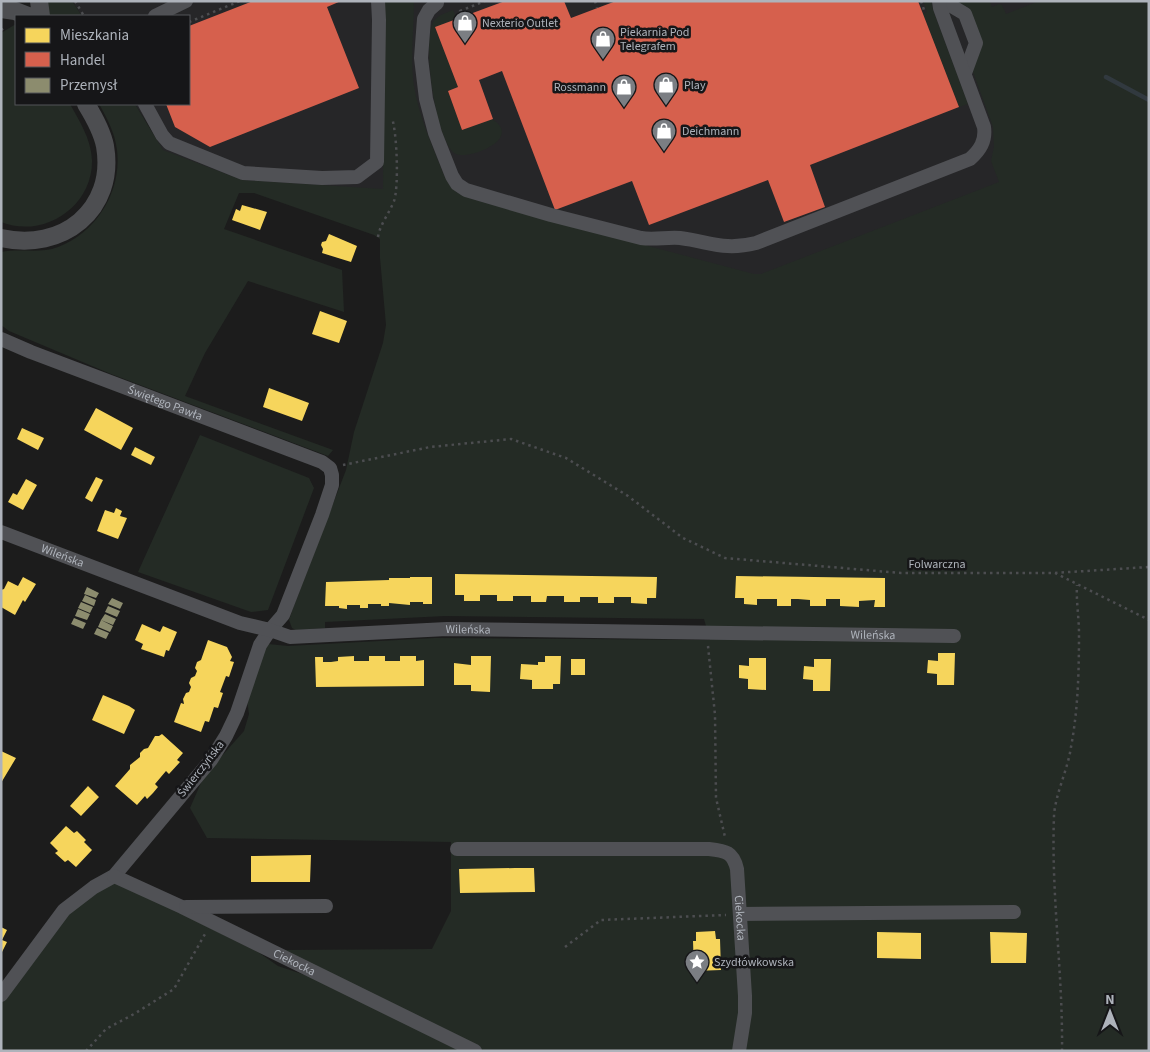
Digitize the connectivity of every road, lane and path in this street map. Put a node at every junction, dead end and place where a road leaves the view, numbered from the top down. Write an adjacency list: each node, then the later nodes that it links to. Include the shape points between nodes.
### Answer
1 (39, 1): 15 (main road)
2 (75, 1): 16 (path)
3 (186, 1): 17 (street)
4 (240, 1): 19 (path)
5 (378, 1): 22 (street, via 377,162 357,177 243,173 168,143)
6 (485, 1): 18 (path, via 460,11)
7 (595, 1): 11 (path)
8 (921, 1): 13 (path)
9 (941, 1): 20 (street, via 940,8); 20 (street, via 965,14 976,43)
10 (437, 4): 20 (street, via 424,19 421,58 426,99 435,133 457,184 466,190 551,215 645,239 668,237 740,247 970,159 978,152 985,135)
11 (597, 8)
12 (1, 9): 14 (main road)
13 (922, 11)
14 (25, 15)
15 (41, 15)
16 (83, 15)
17 (157, 15)
18 (462, 17)
19 (190, 22)
20 (965, 73)
21 (87, 105): 23 (main road, via 100,130 106,156 104,180 97,200 83,219 56,236 33,241)
22 (146, 105)
23 (1, 238)
24 (1, 339): 25 (street, Świętego Pawła, via 322,462)
25 (330, 468): 28 (path, Folwarczna, via 430,446 511,439 566,458 628,496 683,538 725,558 900,573); 31 (street, Świerczyńska, via 332,485 322,515 283,615)
26 (3, 537): 31 (street, Wileńska, via 240,623)
27 (1149, 566): 28 (path, Folwarczna)
28 (1054, 573): 29 (path)
29 (1077, 584): 30 (path); 47 (path, via 1079,668 1071,747 1054,814)
30 (1149, 620)
31 (270, 630): 32 (street, Wileńska, via 290,637 447,629); 36 (street, Świerczyńska, via 260,645 237,713 211,760)
32 (706, 633): 33 (street, Wileńska); 35 (path, via 715,715 716,798)
33 (954, 636)
34 (457, 848): 35 (street, via 709,849)
35 (726, 852): 40 (street, Ciekocka, via 735,860)
36 (114, 876): 38 (street, Ciekocka); 43 (street, Świerczyńska, via 64,910)
37 (326, 906): 38 (street)
38 (182, 907): 41 (street, Ciekocka)
39 (1014, 912): 40 (street)
40 (740, 914): 42 (path, via 601,920); 46 (street, Ciekocka, via 746,996)
41 (211, 921): 44 (path, via 174,989 106,1029); 45 (street, Ciekocka)
42 (565, 947)
43 (1, 995)
44 (86, 1051)
45 (475, 1051)
46 (739, 1051)
47 (1062, 1051)

